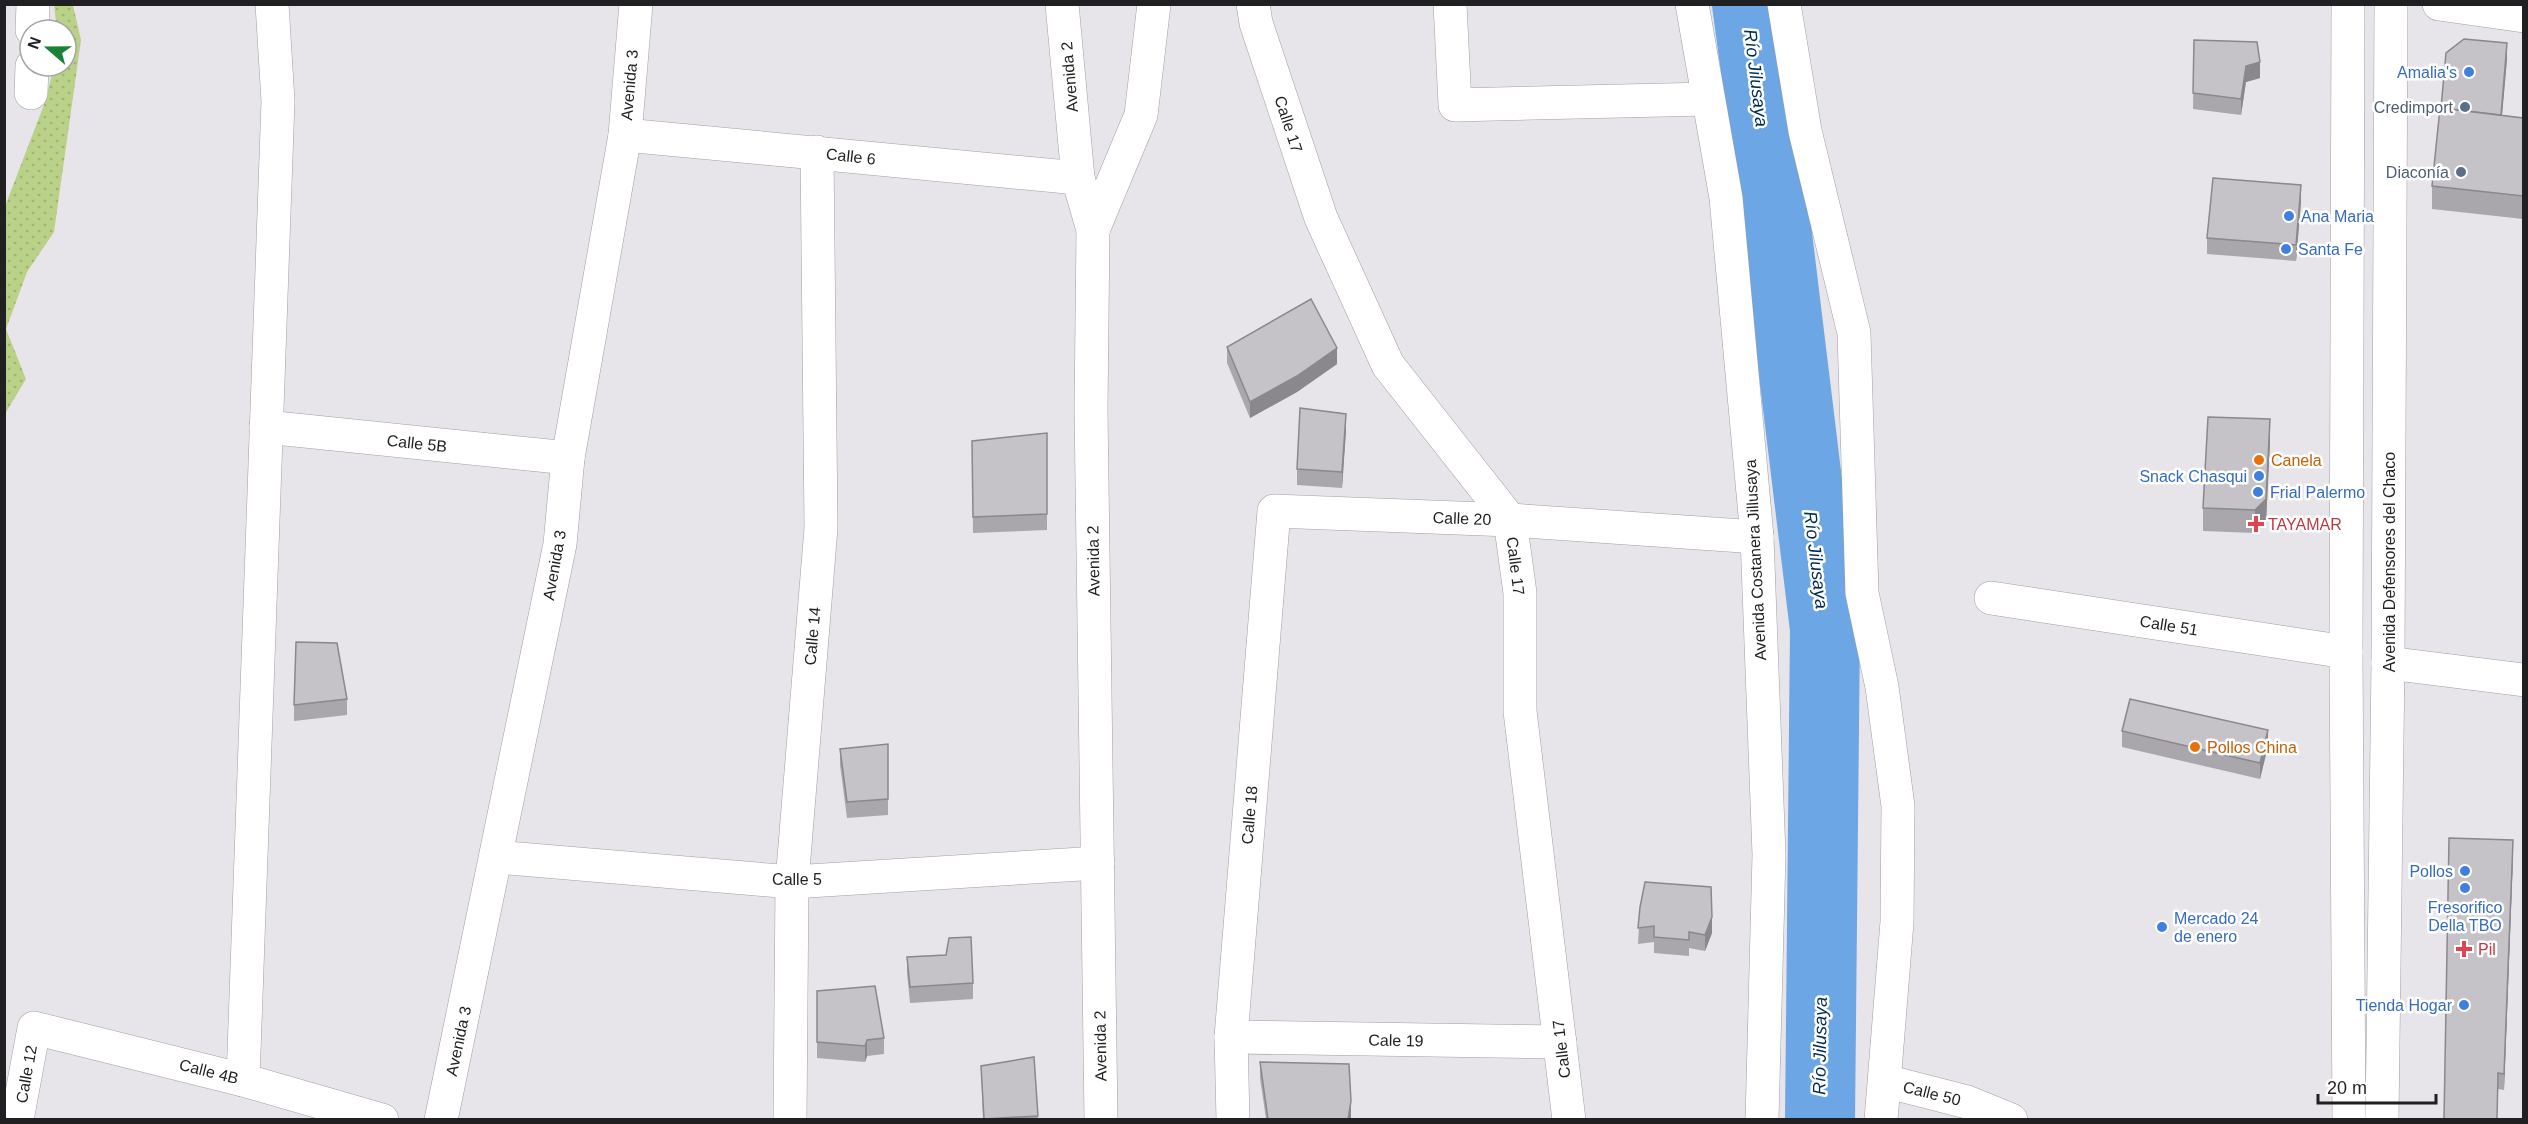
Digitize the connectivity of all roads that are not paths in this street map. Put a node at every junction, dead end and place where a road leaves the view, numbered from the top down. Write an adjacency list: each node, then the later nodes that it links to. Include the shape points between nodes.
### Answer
1 (272, 4): 18 (street, via 278,101)
2 (636, 4): 14 (street, Avenida 3)
3 (1062, 4): 16 (street, Avenida 2)
4 (1154, 4): 17 (street, via 1141,115)
5 (1253, 4): 21 (street, Calle 17, via 1321,218 1388,365)
6 (1450, 4): 13 (street, via 1455,105)
7 (1692, 4): 13 (street, Avenida Costanera Jillusaya)
8 (1784, 4): 36 (street, via 1805,132 1854,333 1862,594 1882,687 1898,806 1897,922)
9 (2348, 4): 24 (street)
10 (2391, 4): 25 (street, Avenida Defensores del Chaco)
11 (2439, 4): 12 (street)
12 (2523, 16)
13 (1708, 99): 22 (street, Avenida Costanera Jillusaya, via 1726,198)
14 (625, 135): 15 (street, Calle 6); 19 (street, Avenida 3)
15 (817, 152): 16 (street, Calle 6); 29 (street, Calle 14, via 821,528)
16 (1078, 178): 17 (street, Avenida 2)
17 (1094, 230): 28 (street, Avenida 2, via 1091,409)
18 (266, 427): 19 (street, Calle 5B); 35 (street)
19 (568, 458): 27 (street, Avenida 3, via 560,544)
20 (1275, 511): 21 (street, Calle 20); 33 (street, Calle 18)
21 (1509, 520): 22 (street, Calle 20); 34 (street, Calle 17, via 1520,593 1520,711)
22 (1756, 537): 44 (street, Avenida Costanera Jillusaya, via 1769,855)
23 (1991, 598): 24 (street, Calle 51)
24 (2346, 652): 25 (street, Calle 51); 31 (street)
25 (2388, 663): 26 (street); 30 (street, Avenida Defensores del Chaco)
26 (2523, 680)
27 (496, 856): 29 (street, Calle 5); 39 (street, Avenida 3)
28 (1098, 863): 29 (street, Calle 5); 41 (street, Avenida 2)
29 (792, 882): 40 (street, Calle 14)
30 (2383, 1026): 31 (street); 48 (street, Avenida Defensores del Chaco)
31 (2349, 1027): 47 (street)
32 (34, 1028): 35 (street, Calle 4B); 37 (street, Calle 12)
33 (1231, 1037): 34 (street, Cale 19); 42 (street, Calle 18)
34 (1560, 1042): 43 (street, Calle 17)
35 (243, 1080): 38 (street, Calle 4B)
36 (1885, 1081): 45 (street); 46 (street, Calle 50, via 1967,1102)
37 (17, 1119)
38 (382, 1119)
39 (441, 1119)
40 (790, 1119)
41 (1101, 1119)
42 (1233, 1119)
43 (1569, 1119)
44 (1762, 1119)
45 (1881, 1119)
46 (2012, 1119)
47 (2349, 1119)
48 (2382, 1119)

